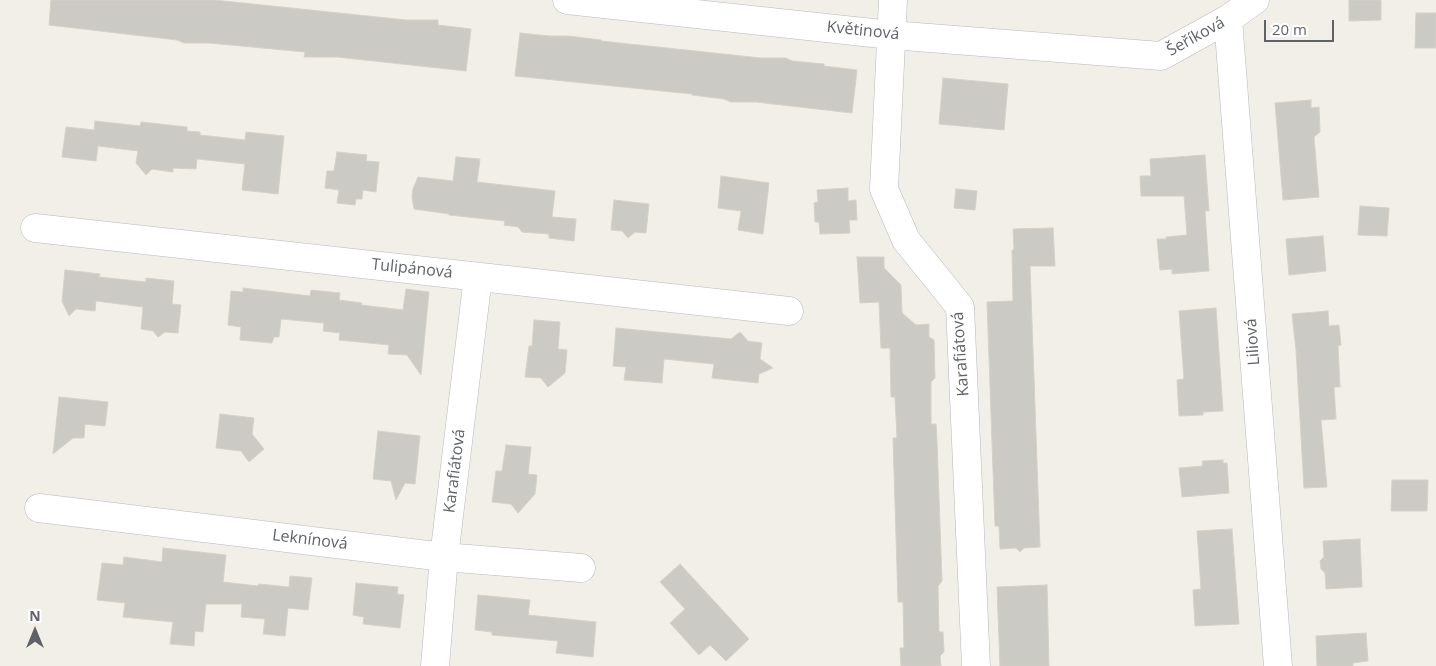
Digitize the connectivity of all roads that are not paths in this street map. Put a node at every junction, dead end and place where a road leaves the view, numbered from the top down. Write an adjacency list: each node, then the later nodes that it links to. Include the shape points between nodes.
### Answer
1 (567, 0): 5 (street, Květinová)
2 (893, 0): 5 (street, Karafiátová)
3 (1255, 0): 4 (street, Šeříková)
4 (1228, 19): 6 (street, Šeříková); 15 (street, Liliová)
5 (891, 35): 6 (street, Květinová); 14 (street, Karafiátová, via 884,189 906,240 960,307)
6 (1161, 56)
7 (35, 228): 8 (street, Tulipánová)
8 (478, 277): 9 (street, Tulipánová); 11 (street, Karafiátová)
9 (789, 310)
10 (39, 508): 11 (street, Leknínová)
11 (444, 556): 12 (street, Leknínová); 13 (street, Karafiátová)
12 (581, 568)
13 (435, 666)
14 (976, 666)
15 (1278, 666)

